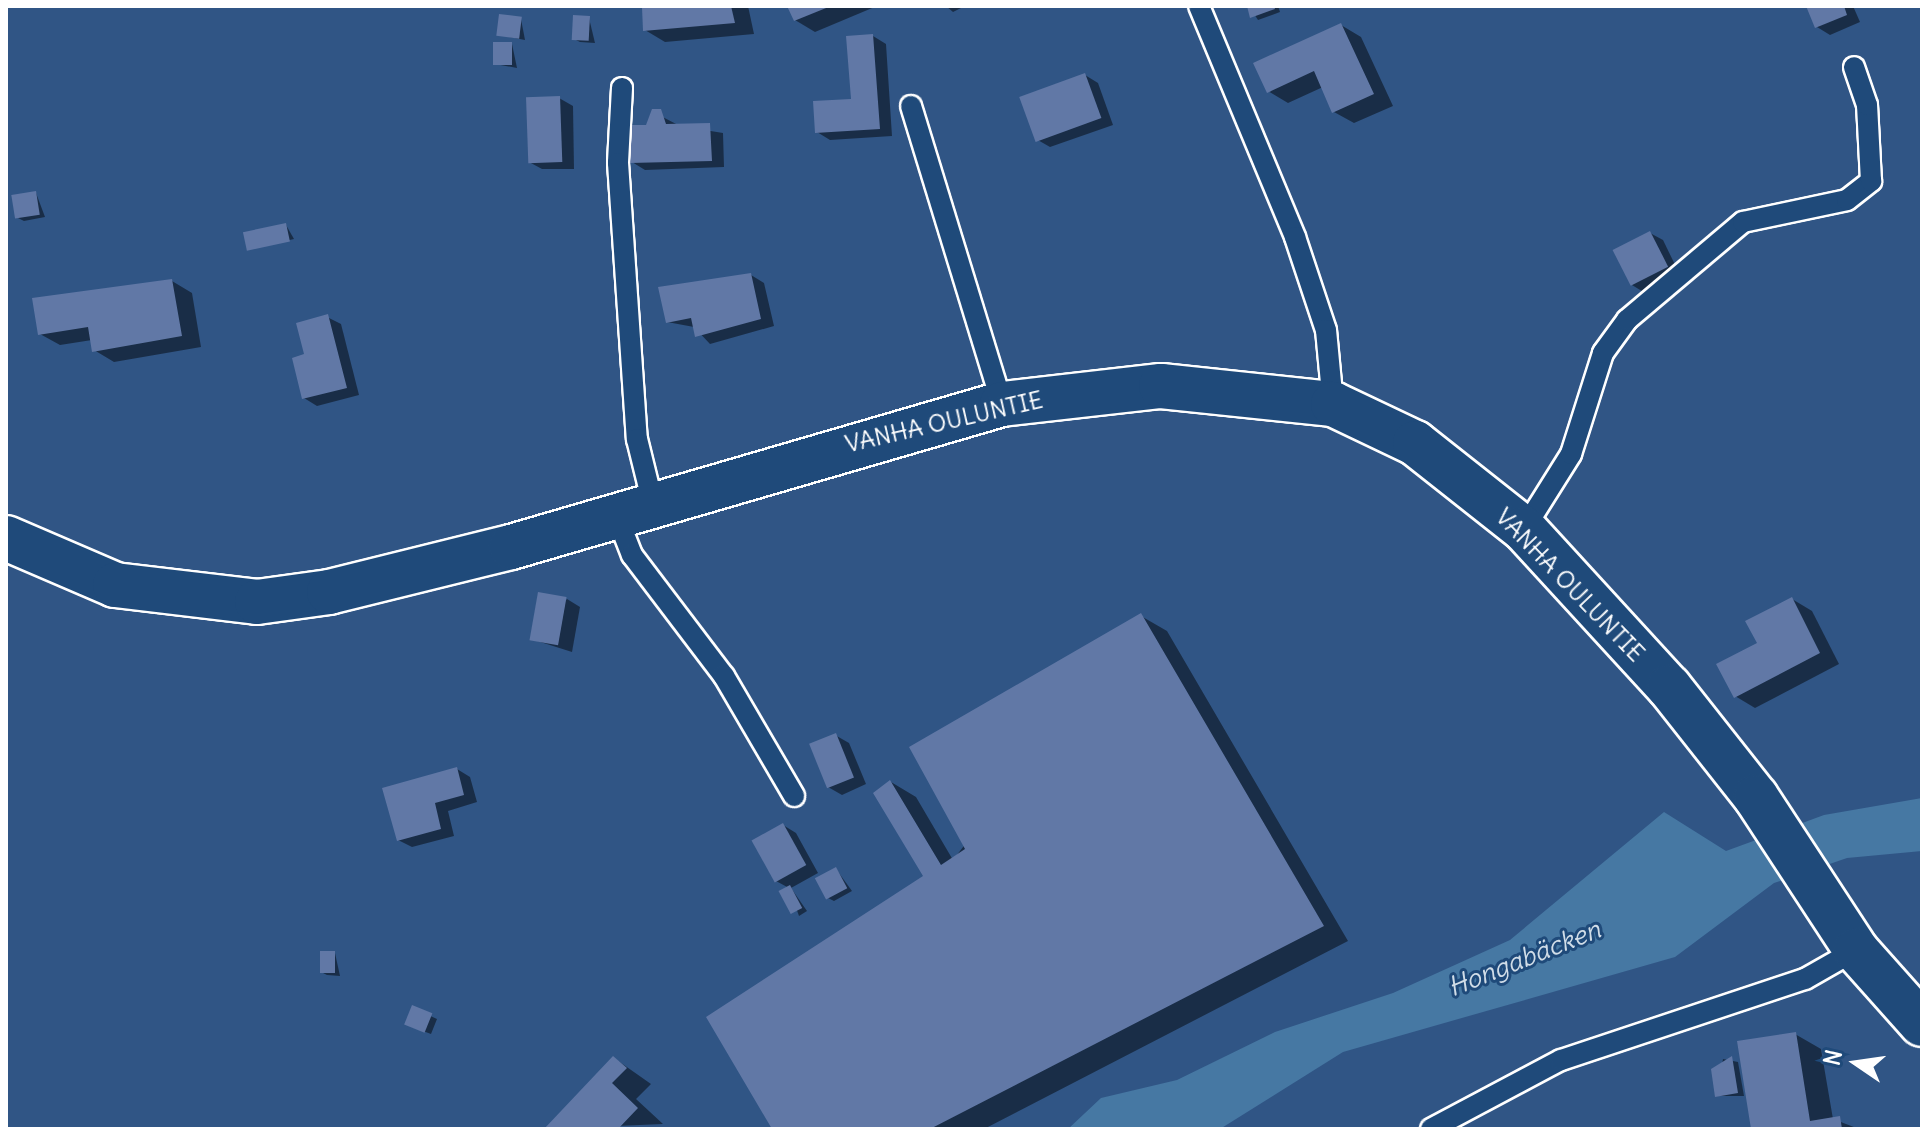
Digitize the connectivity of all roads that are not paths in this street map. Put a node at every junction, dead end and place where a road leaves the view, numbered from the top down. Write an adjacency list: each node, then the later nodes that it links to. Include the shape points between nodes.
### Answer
1 (1199, 6): 6 (lane, via 1304,264 1326,330)
2 (1854, 67): 8 (lane, via 1867,105 1871,181 1847,200 1743,222 1627,320 1603,353 1571,454)
3 (622, 88): 7 (lane, via 618,163 634,393)
4 (911, 106): 5 (lane)
5 (1002, 404): 6 (street, VANHA OULUNTIE, via 1161,386); 7 (street, VANHA OULUNTIE)
6 (1333, 404): 8 (street, VANHA OULUNTIE, via 1415,443)
7 (634, 507): 9 (street, VANHA OULUNTIE, via 329,592 257,602 115,585); 10 (lane, via 632,555 724,676)
8 (1524, 529): 11 (street, VANHA OULUNTIE, via 1669,687 1756,797)
9 (6, 538)
10 (794, 796)
11 (1846, 936): 12 (street, VANHA OULUNTIE); 13 (lane, via 1805,979 1561,1060)
12 (1922, 1024)
13 (1431, 1129)

